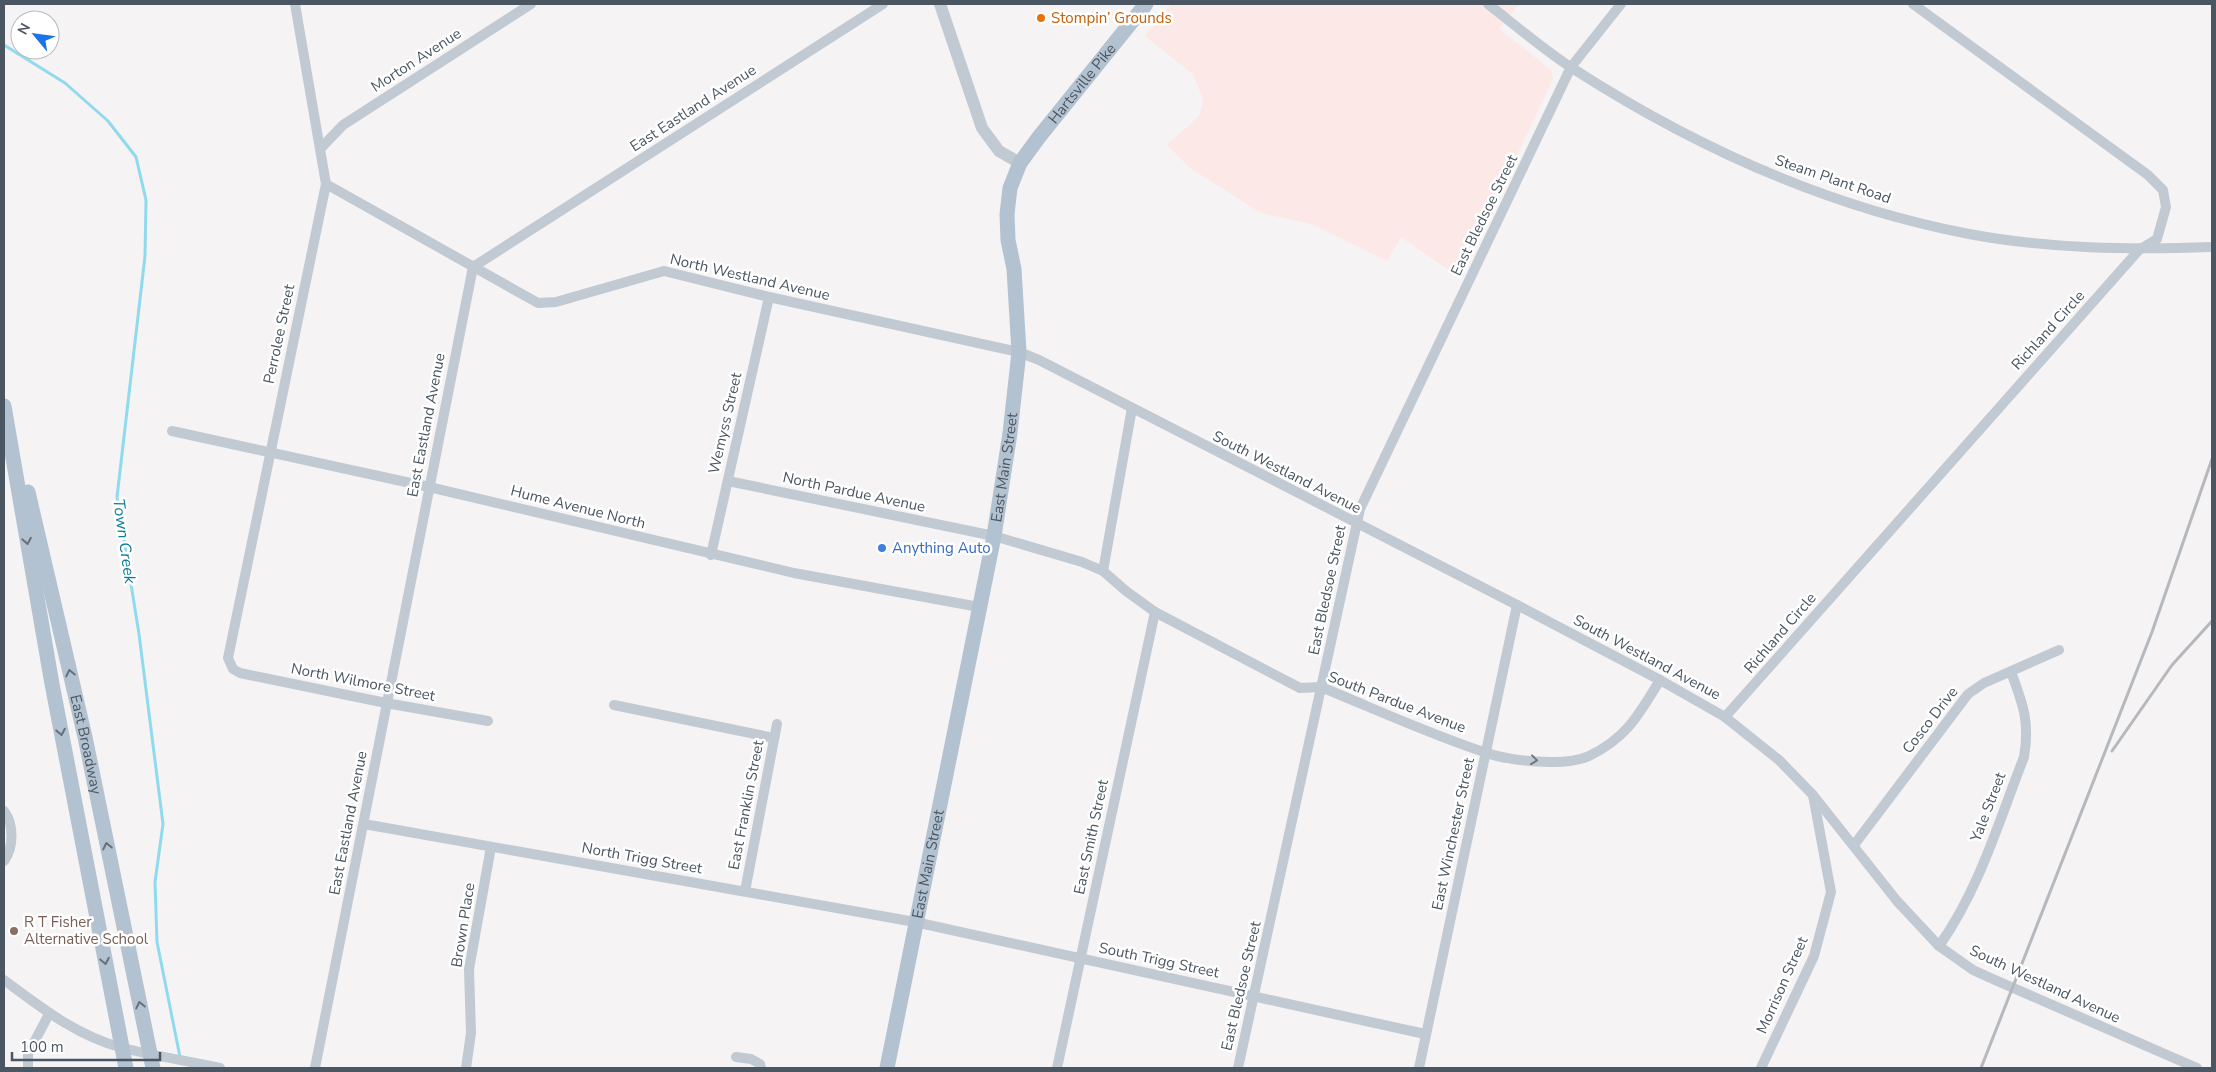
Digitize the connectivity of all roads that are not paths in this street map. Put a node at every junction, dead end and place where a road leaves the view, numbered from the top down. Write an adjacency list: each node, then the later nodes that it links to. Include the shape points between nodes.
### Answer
1 (295, 4): 10 (street, Perrolee Street)
2 (531, 4): 10 (street, Morton Avenue, via 343,125)
3 (884, 4): 15 (street, East Eastland Avenue)
4 (940, 4): 11 (street, via 982,128 999,151)
5 (1146, 4): 11 (main road, Hartsville Pike)
6 (1488, 4): 9 (street, Steam Plant Road)
7 (1621, 4): 9 (street)
8 (1913, 4): 14 (street, Richland Circle, via 2148,175 2163,190 2166,207 2157,238)
9 (1572, 67): 14 (street, Steam Plant Road, via 1716,150 1832,198 1918,223 1971,234 2067,246); 25 (street, East Bledsoe Street, via 1360,509)
10 (321, 148): 12 (street, Perrolee Street)
11 (1020, 163): 17 (main road, East Main Street, via 1010,188 1007,214)
12 (326, 184): 15 (street, North Westland Avenue); 22 (street, Perrolee Street)
13 (2212, 247): 14 (street, Steam Plant Road)
14 (2139, 250): 40 (street, Richland Circle)
15 (473, 267): 16 (street, North Westland Avenue, via 538,303 556,302 664,271); 24 (street, East Eastland Avenue)
16 (769, 297): 17 (street, North Westland Avenue); 23 (street, Wemyss Street)
17 (1019, 352): 19 (street, South Westland Avenue); 27 (main road, East Main Street)
18 (4, 406): 21 (main road, East Broadway)
19 (1132, 408): 25 (street, South Westland Avenue); 29 (street)
20 (172, 431): 22 (street, Hume Avenue North)
21 (16, 451): 59 (main road, East Broadway, one-way to 59, via 52,684); 60 (main road, East Broadway, one-way to 21, via 85,737)
22 (270, 451): 24 (street, Hume Avenue North); 34 (street, Perrolee Street, via 228,658)
23 (728, 481): 26 (street, North Pardue Avenue); 28 (street, Wemyss Street)
24 (429, 487): 28 (street, Hume Avenue North); 38 (street, East Eastland Avenue)
25 (1356, 524): 30 (street, South Westland Avenue); 37 (street, East Bledsoe Street)
26 (974, 533): 27 (street, South Pardue Avenue)
27 (994, 536): 29 (street, South Pardue Avenue); 31 (main road, East Main Street)
28 (711, 555): 31 (street, Hume Avenue North, via 887,592)
29 (1103, 571): 32 (street, South Pardue Avenue)
30 (1517, 605): 36 (street, South Westland Avenue); 44 (street, East Winchester Street)
31 (979, 606): 52 (main road, East Main Street)
32 (1155, 612): 37 (street, South Pardue Avenue, via 1300,688); 54 (street, East Smith Street)
33 (2059, 650): 35 (street, Cosco Drive)
34 (233, 668): 38 (street, North Wilmore Street, via 240,673)
35 (2011, 672): 48 (street, Cosco Drive, via 1984,683 1968,694); 53 (street, Yale Street, via 2026,718 2024,757 1970,896)
36 (1660, 680): 40 (street, South Westland Avenue); 44 (street, South Pardue Avenue, one-way to 36, via 1565,763 1588,756 1615,740 1636,720)
37 (1322, 687): 44 (street, South Pardue Avenue); 56 (street, East Bledsoe Street)
38 (386, 703): 41 (street, North Wilmore Street); 47 (street, East Eastland Avenue)
39 (614, 705): 43 (street)
40 (1725, 717): 45 (street, South Westland Avenue, via 1750,734)
41 (488, 721)
42 (776, 724): 43 (street, East Franklin Street)
43 (774, 738): 51 (street, East Franklin Street)
44 (1486, 753): 58 (street, East Winchester Street)
45 (1813, 795): 48 (street, South Westland Avenue); 73 (street, Morrison Street, via 1831,892 1814,956)
46 (4, 810): 50 (street, via 8,817 11,845)
47 (364, 824): 49 (street, North Trigg Street); 66 (street, East Eastland Avenue)
48 (1854, 845): 53 (street, South Westland Avenue, via 1897,901)
49 (491, 847): 51 (street, North Trigg Street); 67 (street, Brown Place, via 469,969 471,1033)
50 (4, 861)
51 (745, 891): 52 (street, North Trigg Street)
52 (915, 922): 54 (street, South Trigg Street); 69 (main road, East Main Street)
53 (1939, 946): 74 (street, South Westland Avenue, via 1973,970)
54 (1080, 958): 56 (street, South Trigg Street); 70 (street, East Smith Street)
55 (4, 980): 57 (street)
56 (1255, 995): 58 (street, South Trigg Street); 71 (street, East Bledsoe Street)
57 (48, 1014): 59 (street, via 83,1033); 62 (street, via 28,1054)
58 (1426, 1034): 72 (street, East Winchester Street)
59 (122, 1048): 60 (street); 63 (main road, East Broadway)
60 (150, 1053): 64 (main road, East Broadway); 65 (street)
61 (736, 1057): 68 (street, via 751,1059)
62 (28, 1068)
63 (126, 1068)
64 (153, 1068)
65 (220, 1068)
66 (315, 1068)
67 (466, 1068)
68 (761, 1068)
69 (887, 1068)
70 (1058, 1068)
71 (1238, 1068)
72 (1419, 1068)
73 (1761, 1068)
74 (2197, 1068)

